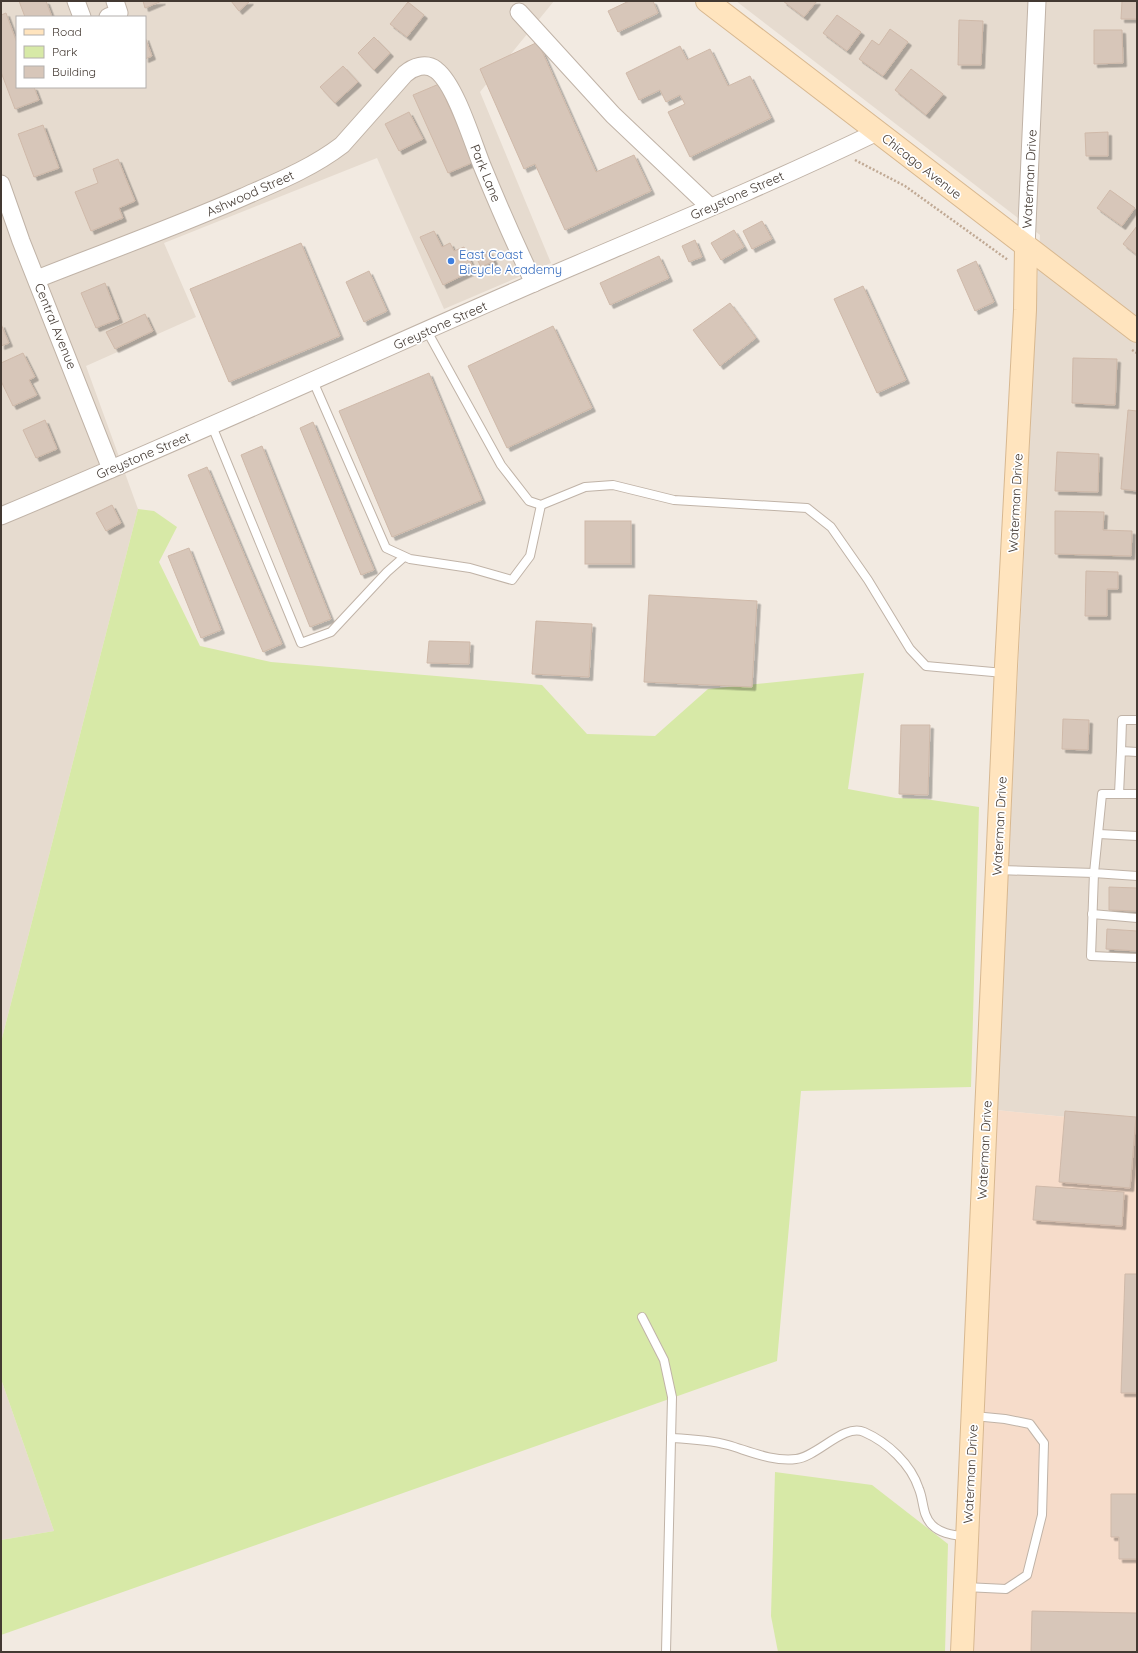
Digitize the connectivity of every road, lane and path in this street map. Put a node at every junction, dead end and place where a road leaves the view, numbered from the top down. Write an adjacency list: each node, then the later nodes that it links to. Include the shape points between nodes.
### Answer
1 (76, 1): 6 (street)
2 (115, 1): 7 (street, via 119,12)
3 (707, 1): 9 (street, Chicago Avenue)
4 (1037, 1): 13 (street, Waterman Drive)
5 (519, 12): 12 (street, via 613,115)
6 (82, 16)
7 (110, 16)
8 (432, 68): 15 (street, Ashwood Street, via 421,66 410,70 342,145 308,167 219,208); 16 (street, Park Lane, via 438,72 453,95 514,242)
9 (877, 132): 12 (street, Greystone Street); 13 (street, Chicago Avenue)
10 (851, 158): 14 (path, via 905,186)
11 (1, 184): 15 (street, Central Avenue)
12 (710, 207): 16 (street, Greystone Street)
13 (1026, 247): 18 (street, Chicago Avenue); 25 (street, Waterman Drive)
14 (1000, 255)
15 (37, 279): 21 (street, Central Avenue)
16 (534, 283): 17 (street, Greystone Street)
17 (427, 331): 19 (street, Greystone Street); 22 (lane, via 501,465 529,501)
18 (1137, 331)
19 (314, 381): 20 (street, Greystone Street); 24 (lane, via 386,548)
20 (212, 426): 21 (street, Greystone Street); 24 (lane, via 300,643 331,632)
21 (111, 469): 23 (street, Greystone Street)
22 (540, 505): 24 (lane, via 530,556 512,580 470,568); 25 (lane, via 585,487 613,485 674,500 807,508 831,527 868,580 910,649 926,666)
23 (1, 516)
24 (404, 557)
25 (1006, 673): 33 (street, Waterman Drive)
26 (1137, 720): 27 (lane, via 1122,720)
27 (1121, 751): 28 (lane); 29 (lane)
28 (1137, 752)
29 (1119, 794): 30 (lane); 31 (lane, via 1102,794)
30 (1137, 794)
31 (1099, 834): 32 (lane); 34 (lane)
32 (1137, 836)
33 (997, 870): 34 (lane); 40 (street, Waterman Drive)
34 (1094, 873): 35 (lane); 36 (lane)
35 (1137, 876)
36 (1092, 914): 37 (lane); 38 (lane, via 1090,956)
37 (1137, 918)
38 (1137, 958)
39 (642, 1317): 41 (lane, via 661,1351 668,1374 672,1397)
40 (972, 1416): 42 (street, Waterman Drive); 43 (lane, via 1005,1418 1030,1424 1044,1443 1042,1515 1027,1575 1006,1590)
41 (671, 1438): 42 (lane, via 714,1442 765,1456 795,1460 810,1455 848,1431 860,1430 885,1445 908,1467 931,1524 943,1532); 44 (lane)
42 (967, 1537): 43 (street, Waterman Drive)
43 (964, 1587): 45 (street, Waterman Drive)
44 (666, 1652)
45 (962, 1652)

